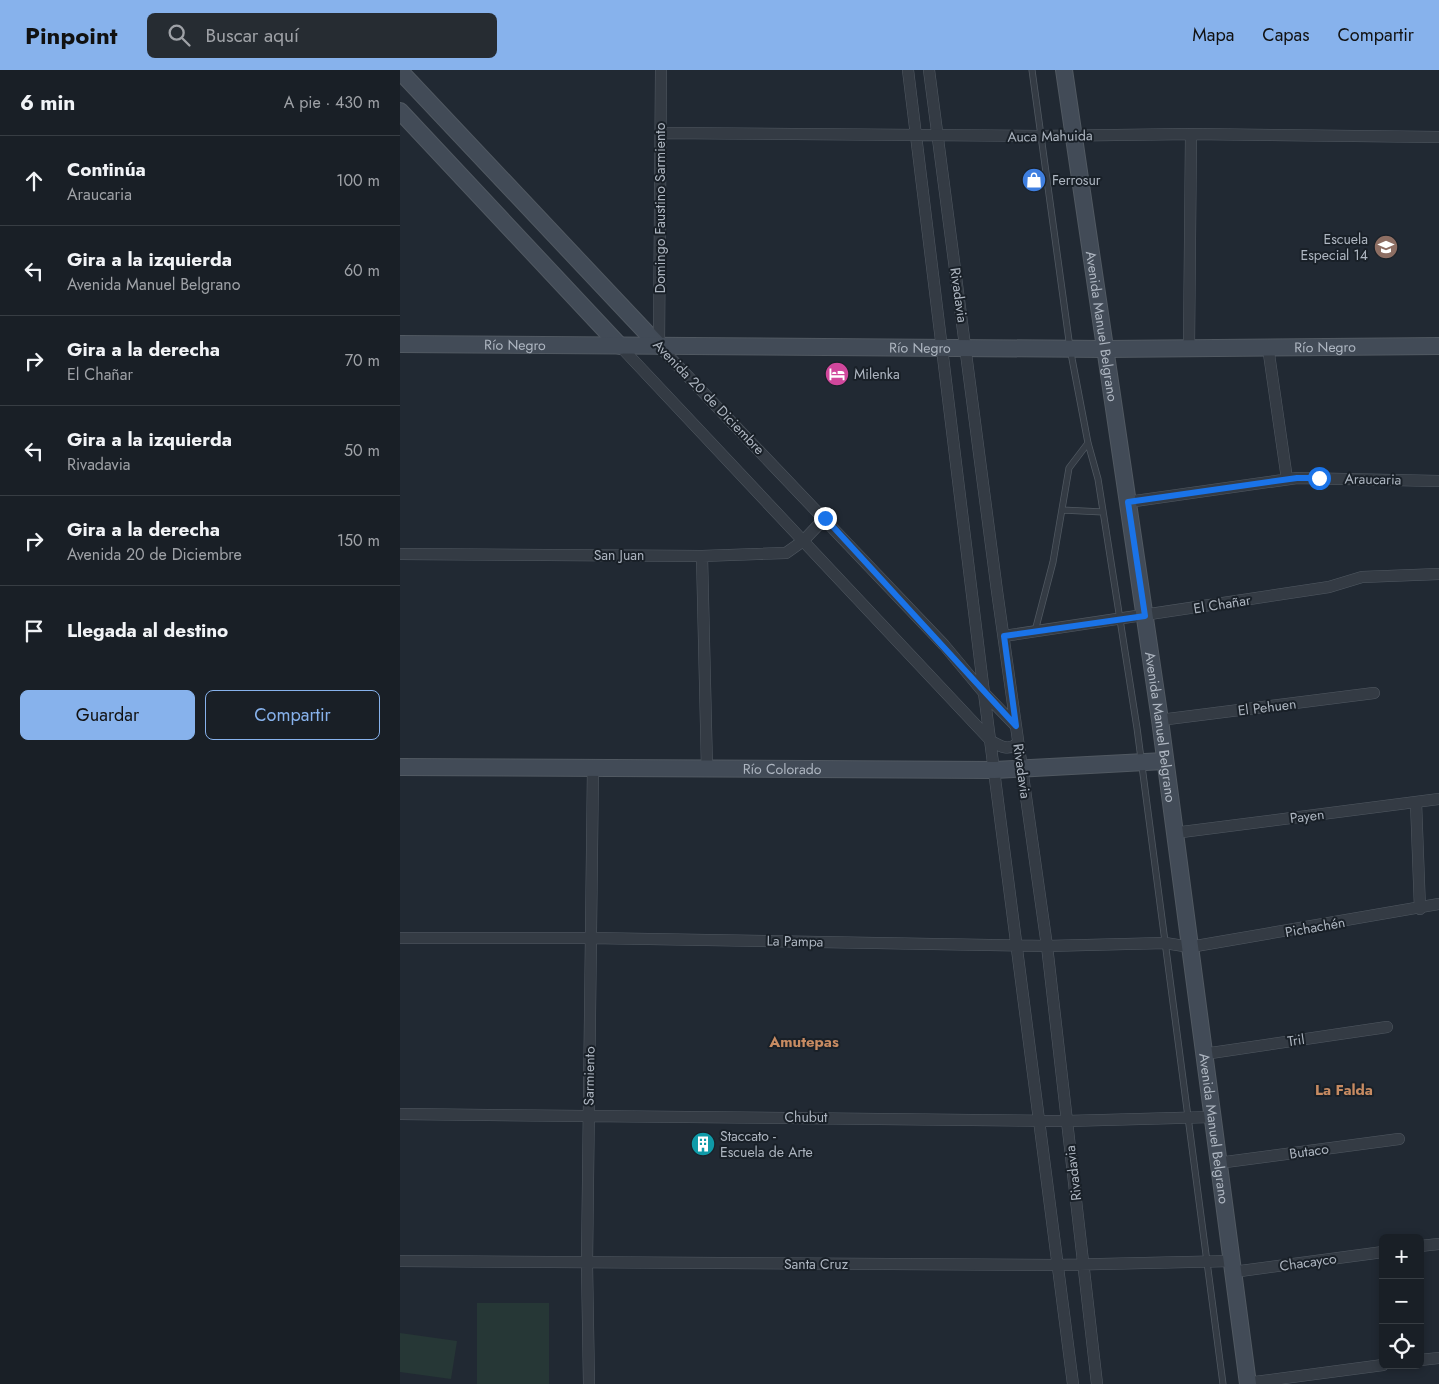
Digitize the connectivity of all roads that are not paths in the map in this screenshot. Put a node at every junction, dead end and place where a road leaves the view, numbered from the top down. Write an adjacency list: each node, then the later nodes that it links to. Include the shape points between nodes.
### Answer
1 (661, 70): 8 (street, Domingo Faustino Sarmiento)
2 (908, 70): 10 (street, Rivadavia)
3 (929, 70): 11 (street, Rivadavia)
4 (1032, 70): 12 (lane)
5 (1064, 70): 13 (street, Avenida Manuel Belgrano)
6 (400, 71): 17 (street, Avenida 20 de Diciembre)
7 (400, 111): 16 (street, Avenida 20 de Diciembre)
8 (661, 133): 10 (street, Auca Mahuida); 17 (street, Domingo Faustino Sarmiento)
9 (1191, 134): 13 (street, Auca Mahuida); 14 (street, Auca Mahuida); 19 (street)
10 (916, 136): 11 (street, Auca Mahuida); 21 (street, Rivadavia)
11 (936, 136): 12 (street, Auca Mahuida); 22 (street, Rivadavia)
12 (1040, 136): 13 (street, Auca Mahuida); 23 (lane)
13 (1074, 136): 24 (street, Avenida Manuel Belgrano)
14 (1439, 137)
15 (400, 344): 16 (street, Río Negro)
16 (620, 346): 17 (street, Río Negro); 32 (street, Avenida 20 de Diciembre)
17 (659, 346): 21 (street, Río Negro); 31 (street, Avenida 20 de Diciembre)
18 (1439, 346): 20 (street, Río Negro)
19 (1189, 347): 20 (street, Río Negro); 24 (street, Río Negro)
20 (1268, 347): 26 (street)
21 (942, 348): 22 (street, Río Negro); 40 (street, Rivadavia)
22 (967, 348): 23 (street, Río Negro); 39 (street, Rivadavia)
23 (1070, 348): 24 (street, Río Negro); 25 (lane)
24 (1105, 349): 28 (street, Avenida Manuel Belgrano)
25 (1088, 443): 29 (lane, via 1069,468); 30 (lane)
26 (1287, 480): 27 (street, Araucaria); 28 (street, Araucaria)
27 (1439, 481)
28 (1128, 502): 36 (street, Avenida Manuel Belgrano)
29 (1062, 510): 30 (lane); 38 (lane)
30 (1104, 512): 37 (lane)
31 (825, 518): 32 (street, San Juan); 40 (street, Avenida 20 de Diciembre, via 944,645)
32 (803, 540): 34 (street, San Juan, via 786,554); 44 (street, Avenida 20 de Diciembre)
33 (400, 554): 34 (street, San Juan)
34 (702, 556): 50 (street)
35 (1439, 574): 36 (street, El Chañar, via 1362,576 1328,587)
36 (1145, 616): 37 (street, El Chañar); 42 (street, Avenida Manuel Belgrano)
37 (1120, 620): 38 (street, El Chañar); 46 (lane)
38 (1035, 632): 39 (street, El Chañar)
39 (1004, 636): 43 (street, Rivadavia)
40 (984, 693): 43 (street, Avenida 20 de Diciembre); 44 (street, Rivadavia)
41 (1374, 693): 42 (street, El Pehuen)
42 (1160, 720): 47 (street, Avenida Manuel Belgrano)
43 (1016, 726): 45 (street, Rivadavia)
44 (991, 741): 45 (street, via 1006,748 1013,748); 52 (street, Rivadavia)
45 (1018, 743): 51 (street, Rivadavia)
46 (1141, 761): 47 (street, Río Colorado); 51 (street, Río Colorado); 60 (lane)
47 (1164, 761): 55 (street, Avenida Manuel Belgrano)
48 (400, 767): 49 (street, Río Colorado)
49 (593, 767): 50 (street, Río Colorado); 59 (street, Sarmiento)
50 (707, 768): 52 (street, Río Colorado)
51 (1022, 768): 52 (street, Río Colorado); 62 (street, Rivadavia)
52 (995, 770): 61 (street, Rivadavia)
53 (1439, 799): 54 (street, Payen)
54 (1416, 802): 55 (street, Payen); 57 (street)
55 (1174, 833): 63 (street, Avenida Manuel Belgrano)
56 (1439, 904): 57 (street, Pichachén)
57 (1420, 909): 63 (street, Pichachén)
58 (400, 938): 59 (street, La Pampa)
59 (591, 938): 61 (street, La Pampa); 67 (street, Sarmiento)
60 (1165, 944): 62 (street, La Pampa); 63 (street, La Pampa); 69 (lane)
61 (1018, 945): 62 (street, La Pampa); 70 (street, Rivadavia)
62 (1047, 946): 71 (street, Rivadavia)
63 (1190, 947): 65 (street, Avenida Manuel Belgrano)
64 (1387, 1027): 65 (street, Tril)
65 (1204, 1054): 68 (street, Avenida Manuel Belgrano)
66 (400, 1114): 67 (street, Chubut)
67 (588, 1115): 70 (street, Chubut); 79 (street, Sarmiento)
68 (1212, 1117): 69 (street, Chubut); 73 (street, Avenida Manuel Belgrano)
69 (1189, 1119): 71 (street, Chubut); 78 (lane)
70 (1039, 1120): 71 (street, Chubut); 80 (street, Rivadavia)
71 (1067, 1121): 81 (street, Rivadavia)
72 (1399, 1139): 73 (street, Butaco)
73 (1218, 1163): 82 (street, Avenida Manuel Belgrano)
74 (1439, 1244): 75 (street)
75 (1424, 1246)
76 (1379, 1252): 82 (street, Chacayco)
77 (400, 1261): 79 (street, Santa Cruz)
78 (1207, 1262): 81 (street, Santa Cruz); 82 (street, Santa Cruz); 90 (lane)
79 (587, 1264): 80 (street, Santa Cruz); 87 (street, Sarmiento)
80 (1057, 1264): 81 (street, Santa Cruz); 88 (street, Rivadavia)
81 (1084, 1264): 89 (street, Rivadavia)
82 (1232, 1267): 86 (street, Avenida Manuel Belgrano)
83 (1439, 1358): 84 (street)
84 (1424, 1360)
85 (1379, 1366): 86 (street)
86 (1247, 1383)
87 (589, 1384)
88 (1073, 1384)
89 (1097, 1384)
90 (1223, 1384)

